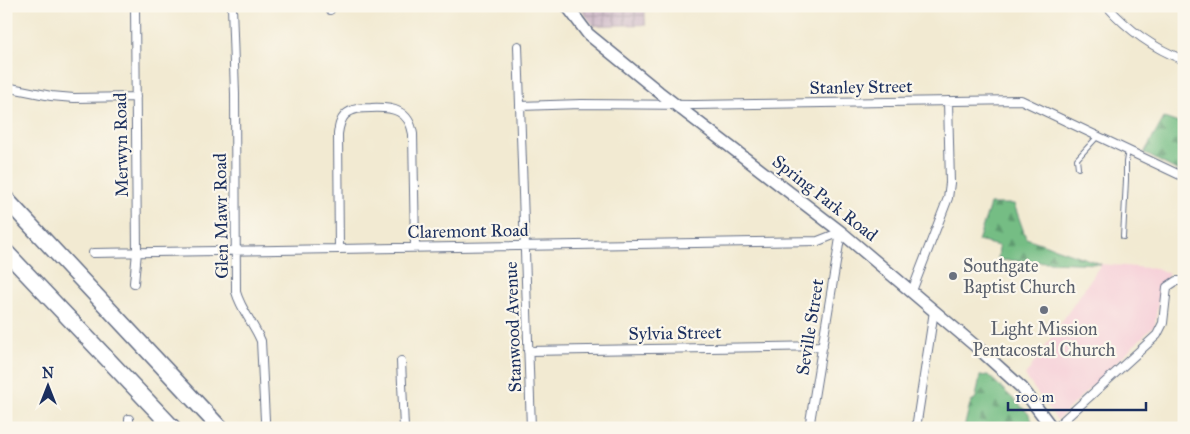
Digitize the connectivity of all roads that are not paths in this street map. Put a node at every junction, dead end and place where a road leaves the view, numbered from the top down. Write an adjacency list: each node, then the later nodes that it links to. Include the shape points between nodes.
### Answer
1 (135, 6): 8 (street, Merwyn Road)
2 (232, 6): 22 (street, Glen Mawr Road)
3 (567, 6): 10 (main road, Spring Park Road, via 588,34)
4 (1107, 6): 6 (street, via 1146,42)
5 (518, 46): 11 (street, Stanwood Avenue)
6 (1184, 60)
7 (6, 87): 8 (street, via 74,98)
8 (136, 97): 24 (street, Merwyn Road)
9 (948, 101): 10 (street, Stanley Street); 12 (street, Stanley Street, via 1021,100); 28 (street, via 948,198)
10 (676, 104): 11 (street, Stanley Street); 17 (main road, Spring Park Road)
11 (520, 106): 19 (street, Stanwood Avenue)
12 (1098, 136): 13 (street, Stanley Street); 14 (lane, via 1078,159)
13 (1128, 150): 15 (street, Stanley Street); 18 (lane)
14 (1078, 168)
15 (1184, 177)
16 (6, 199): 37 (highway)
17 (841, 232): 19 (street, Claremont Road, via 818,241); 28 (main road, Spring Park Road); 30 (street, Seville Street)
18 (1123, 237)
19 (525, 245): 20 (street, Claremont Road); 31 (street, Stanwood Avenue)
20 (415, 247): 21 (street, Claremont Road); 21 (street, via 412,125 399,111 376,107 350,111 340,124)
21 (339, 249): 22 (street, Claremont Road)
22 (236, 251): 24 (street, Claremont Road); 34 (street, Glen Mawr Road, via 236,292 262,348)
23 (6, 252): 36 (highway)
24 (138, 252): 25 (street, Claremont Road); 27 (street, Merwyn Road)
25 (93, 253)
26 (1184, 281): 42 (street, via 1176,281 1167,287 1163,323 1157,335)
27 (134, 282)
28 (912, 291): 29 (main road, Spring Park Road)
29 (934, 311): 41 (street); 42 (main road, Spring Park Road, via 1022,388)
30 (822, 346): 31 (street, Sylvia Street); 40 (street, Seville Street)
31 (528, 351): 39 (street, Stanwood Avenue)
32 (401, 361): 38 (street)
33 (129, 419): 35 (street)
34 (265, 420)
35 (129, 428)
36 (173, 428)
37 (220, 428)
38 (404, 428)
39 (531, 428)
40 (809, 428)
41 (916, 428)
42 (1054, 428)

